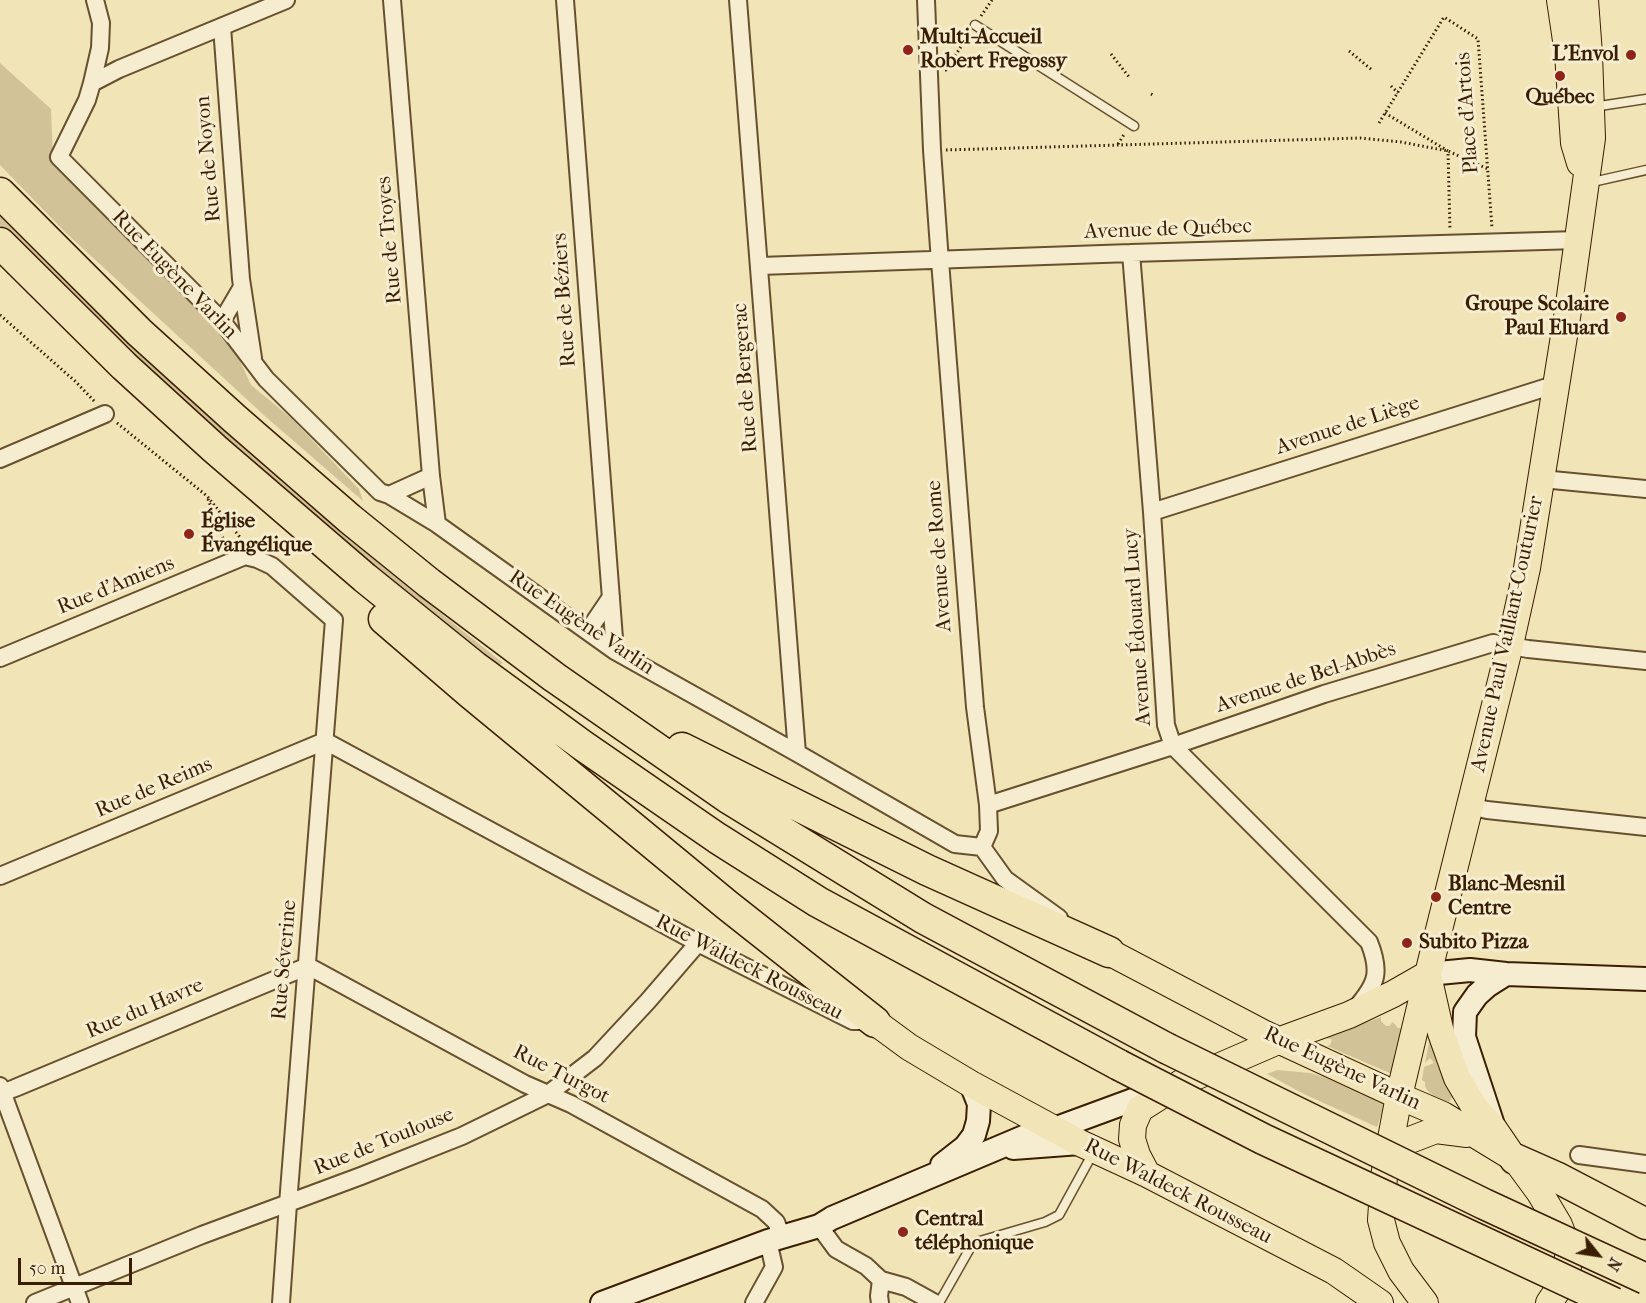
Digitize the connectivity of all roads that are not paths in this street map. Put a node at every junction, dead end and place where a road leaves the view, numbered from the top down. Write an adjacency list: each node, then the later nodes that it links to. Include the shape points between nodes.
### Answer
1 (95, 0): 12 (street, via 101,23)
2 (286, 0): 11 (street)
3 (392, 0): 30 (street, Rue de Troyes)
4 (565, 0): 37 (street, Rue de Béziers)
5 (738, 0): 23 (street, Rue de Bergerac)
6 (926, 0): 22 (street, Avenue de Rome)
7 (1560, 0): 17 (main road, Avenue Paul Vaillant-Couturier, via 1574,143)
8 (1572, 0): 14 (street, Avenue Paul Vaillant-Couturier, via 1581,78)
9 (1586, 0): 14 (main road, Avenue Paul Vaillant-Couturier)
10 (975, 25): 15 (lane)
11 (222, 27): 12 (street); 24 (street, Rue de Noyon)
12 (92, 83): 25 (street, Rue Eugène Varlin, via 59,157)
13 (1646, 99): 14 (lane)
14 (1591, 102): 17 (main road, Avenue Paul Vaillant-Couturier, via 1592,138)
15 (1134, 126)
16 (1646, 170): 17 (lane)
17 (1585, 184): 19 (main road, Avenue Paul Vaillant-Couturier)
18 (0, 193): 45 (highway, via 139,332 350,519 429,583)
19 (1578, 240): 21 (street, Avenue de Québec); 27 (main road, Avenue Paul Vaillant-Couturier)
20 (0, 243): 36 (highway, via 124,366)
21 (1131, 253): 22 (street, Avenue de Québec); 34 (street, Avenue Édouard Lucy)
22 (940, 260): 23 (street, Avenue de Québec); 48 (street, Avenue de Rome, via 975,707)
23 (760, 266): 47 (street, Rue de Bergerac)
24 (242, 287): 25 (street); 26 (street, Rue de Noyon)
25 (222, 321): 26 (street, Rue Eugène Varlin)
26 (253, 362): 33 (street, Rue Eugène Varlin, via 371,485)
27 (1557, 384): 31 (main road, Avenue Paul Vaillant-Couturier); 34 (street, Avenue de Liège)
28 (105, 414): 29 (street)
29 (0, 459)
30 (431, 476): 33 (street); 35 (street, Rue de Troyes)
31 (1542, 478): 32 (street); 40 (main road, Avenue Paul Vaillant-Couturier)
32 (1646, 489)
33 (389, 495): 35 (street, Rue Eugène Varlin)
34 (1152, 512): 46 (street, Avenue Édouard Lucy, via 1166,725)
35 (438, 524): 39 (street, Rue Eugène Varlin)
36 (311, 532): 61 (highway, via 325,569 727,905); 95 (highway, bridge, via 474,666 582,745 818,902 1263,1139)
37 (611, 597): 39 (street); 41 (street, Rue de Béziers)
38 (334, 620): 42 (street, Rue d'Amiens, via 272,566 245,556); 44 (street, Rue Séverine)
39 (588, 631): 41 (street, Rue Eugène Varlin)
40 (1510, 645): 43 (street, Avenue de Bel-Abbès); 46 (street, Avenue de Bel-Abbès, via 1493,643 1324,694); 49 (main road, Avenue Paul Vaillant-Couturier)
41 (615, 651): 47 (street, Rue Eugène Varlin)
42 (0, 658)
43 (1646, 661)
44 (325, 741): 52 (street, Rue de Reims); 53 (street, Rue Waldeck Rousseau); 55 (street, Rue Séverine)
45 (645, 741): 54 (highway, via 677,746 927,870); 83 (highway, bridge, via 728,798 923,918 1166,1048)
46 (1173, 746): 48 (street, Avenue de Bel-Abbès); 60 (street, Avenue Édouard Lucy, via 1369,942 1376,973 1366,996)
47 (797, 753): 51 (street, Rue Eugène Varlin, via 955,844)
48 (988, 805): 51 (street, Avenue de Rome, via 989,831)
49 (1470, 806): 50 (street); 56 (main road, Avenue Paul Vaillant-Couturier)
50 (1646, 827)
51 (982, 847): 54 (street, Rue Eugène Varlin, via 1005,879)
52 (0, 876)
53 (698, 943): 61 (street, Rue Waldeck Rousseau, via 853,1021); 66 (street, Rue de Toulouse, via 596,1058)
54 (1109, 952): 59 (main road, Rue Eugène Varlin)
55 (308, 966): 65 (street, Rue du Havre, via 26,1084); 66 (street, Rue Turgot); 78 (street, Rue Séverine)
56 (1428, 974): 57 (street, via 1470,970); 60 (main road); 67 (main road, Avenue Paul Vaillant-Couturier); 69 (main road, Avenue Paul Vaillant-Couturier, via 1441,1034 1457,1078)
57 (1506, 974): 58 (street); 69 (street, via 1487,986 1465,1012 1464,1036)
58 (1646, 979)
59 (1209, 1004): 60 (main road, Rue Eugène Varlin, via 1255,1017 1290,1021); 62 (main road, Rue Eugène Varlin)
60 (1349, 1015): 62 (main road)
61 (875, 1022): 63 (main road, Rue Waldeck Rousseau)
62 (1278, 1041): 64 (main road); 67 (main road, Rue Eugène Varlin)
63 (971, 1083): 68 (main road, Rue Waldeck Rousseau); 77 (street, via 979,1104 974,1135 965,1147)
64 (1181, 1083): 68 (street); 75 (main road, via 1140,1109 1133,1125 1131,1139)
65 (1, 1090): 85 (street)
66 (548, 1094): 78 (street, Rue de Toulouse, via 462,1136); 81 (street, Rue Turgot, via 762,1209 776,1222)
67 (1399, 1096): 69 (main road, Rue Eugène Varlin); 76 (main road, Avenue Paul Vaillant-Couturier)
68 (1046, 1130): 70 (main road, Rue Waldeck Rousseau); 71 (street)
69 (1484, 1132): 73 (main road, Avenue Paul Vaillant-Couturier); 76 (main road, via 1436,1130 1402,1143)
70 (1088, 1146): 71 (street); 75 (main road, Rue Waldeck Rousseau); 91 (lane, via 1059,1215 973,1243)
71 (997, 1150): 77 (street)
72 (1579, 1155): 74 (street)
73 (1515, 1160): 79 (highway); 94 (main road, Avenue Paul Vaillant-Couturier, via 1540,1193 1568,1248 1568,1267)
74 (1646, 1164)
75 (1147, 1174): 82 (main road, Rue Waldeck Rousseau)
76 (1384, 1176): 93 (main road, Avenue Paul Vaillant-Couturier, via 1381,1220 1387,1243 1401,1271)
77 (922, 1180): 80 (street)
78 (288, 1204): 85 (street, Rue de Toulouse, via 202,1235); 87 (street, Rue Séverine)
79 (1646, 1224)
80 (819, 1226): 81 (street); 84 (street, via 836,1250 866,1266)
81 (775, 1239): 88 (street); 89 (street, via 774,1267)
82 (1334, 1271): 92 (main road, Rue Waldeck Rousseau); 93 (main road, Rue Waldeck Rousseau)
83 (1646, 1279)
84 (881, 1280): 90 (street); 91 (street, via 906,1287)
85 (77, 1295): 86 (street, Rue de Toulouse)
86 (35, 1303)
87 (281, 1303)
88 (602, 1303)
89 (754, 1303)
90 (880, 1303)
91 (937, 1303)
92 (1380, 1303)
93 (1425, 1303)
94 (1549, 1303)
95 (1614, 1303)

